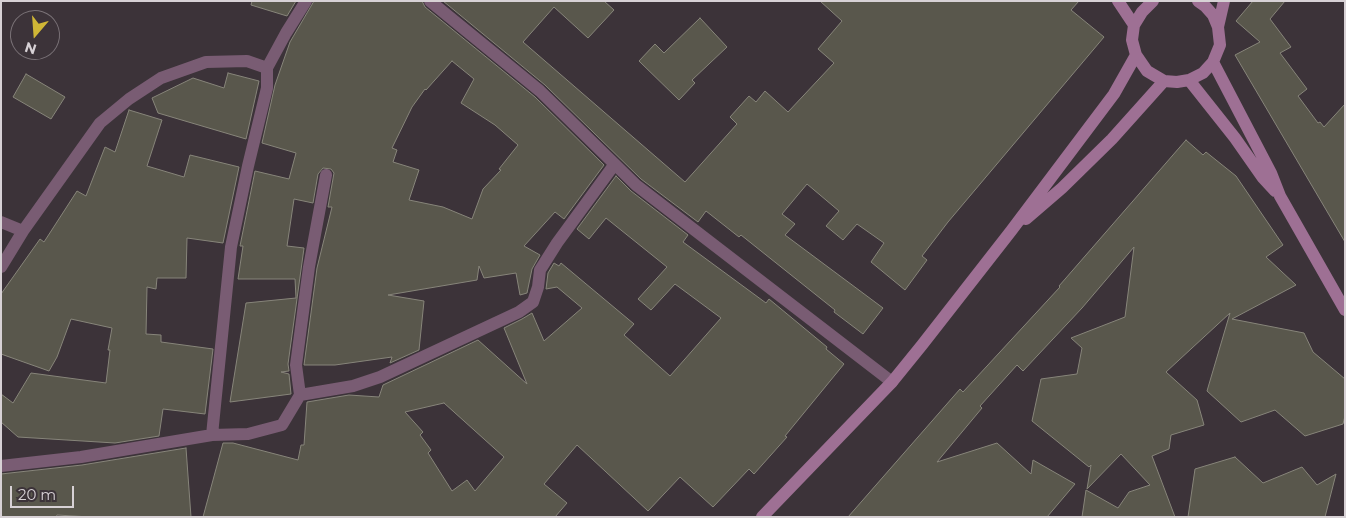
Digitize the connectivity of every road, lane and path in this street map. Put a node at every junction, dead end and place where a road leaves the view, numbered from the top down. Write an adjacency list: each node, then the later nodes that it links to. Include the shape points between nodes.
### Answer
1 (306, 1): 11 (street)
2 (430, 1): 14 (street, via 540,91)
3 (1118, 1): 7 (main road)
4 (1153, 1): 7 (main road)
5 (1198, 1): 8 (main road, via 1213,16)
6 (1224, 1): 8 (main road)
7 (1134, 25): 9 (main road, via 1132,40)
8 (1218, 27): 10 (main road, via 1220,45)
9 (1136, 55): 12 (main road, via 1147,71); 19 (main road, via 1114,94)
10 (1213, 62): 13 (main road, via 1203,73); 16 (main road)
11 (267, 68): 18 (street, via 247,61 206,62 161,78 129,99 100,123); 24 (street, via 268,88 231,246)
12 (1164, 80): 13 (main road); 19 (main road, via 1112,139)
13 (1189, 80): 16 (main road)
14 (614, 165): 22 (street); 23 (street, via 540,270 533,302 519,312 380,377 353,386)
15 (326, 175): 23 (street, via 296,365)
16 (1280, 196): 21 (main road)
17 (1, 222): 18 (street)
18 (23, 232): 20 (street)
19 (1011, 232): 22 (main road)
20 (1, 267)
21 (1345, 310)
22 (892, 382): 26 (main road)
23 (300, 395): 24 (street, via 282,425 248,434)
24 (212, 435): 25 (street, via 81,457)
25 (1, 466)
26 (762, 517)

